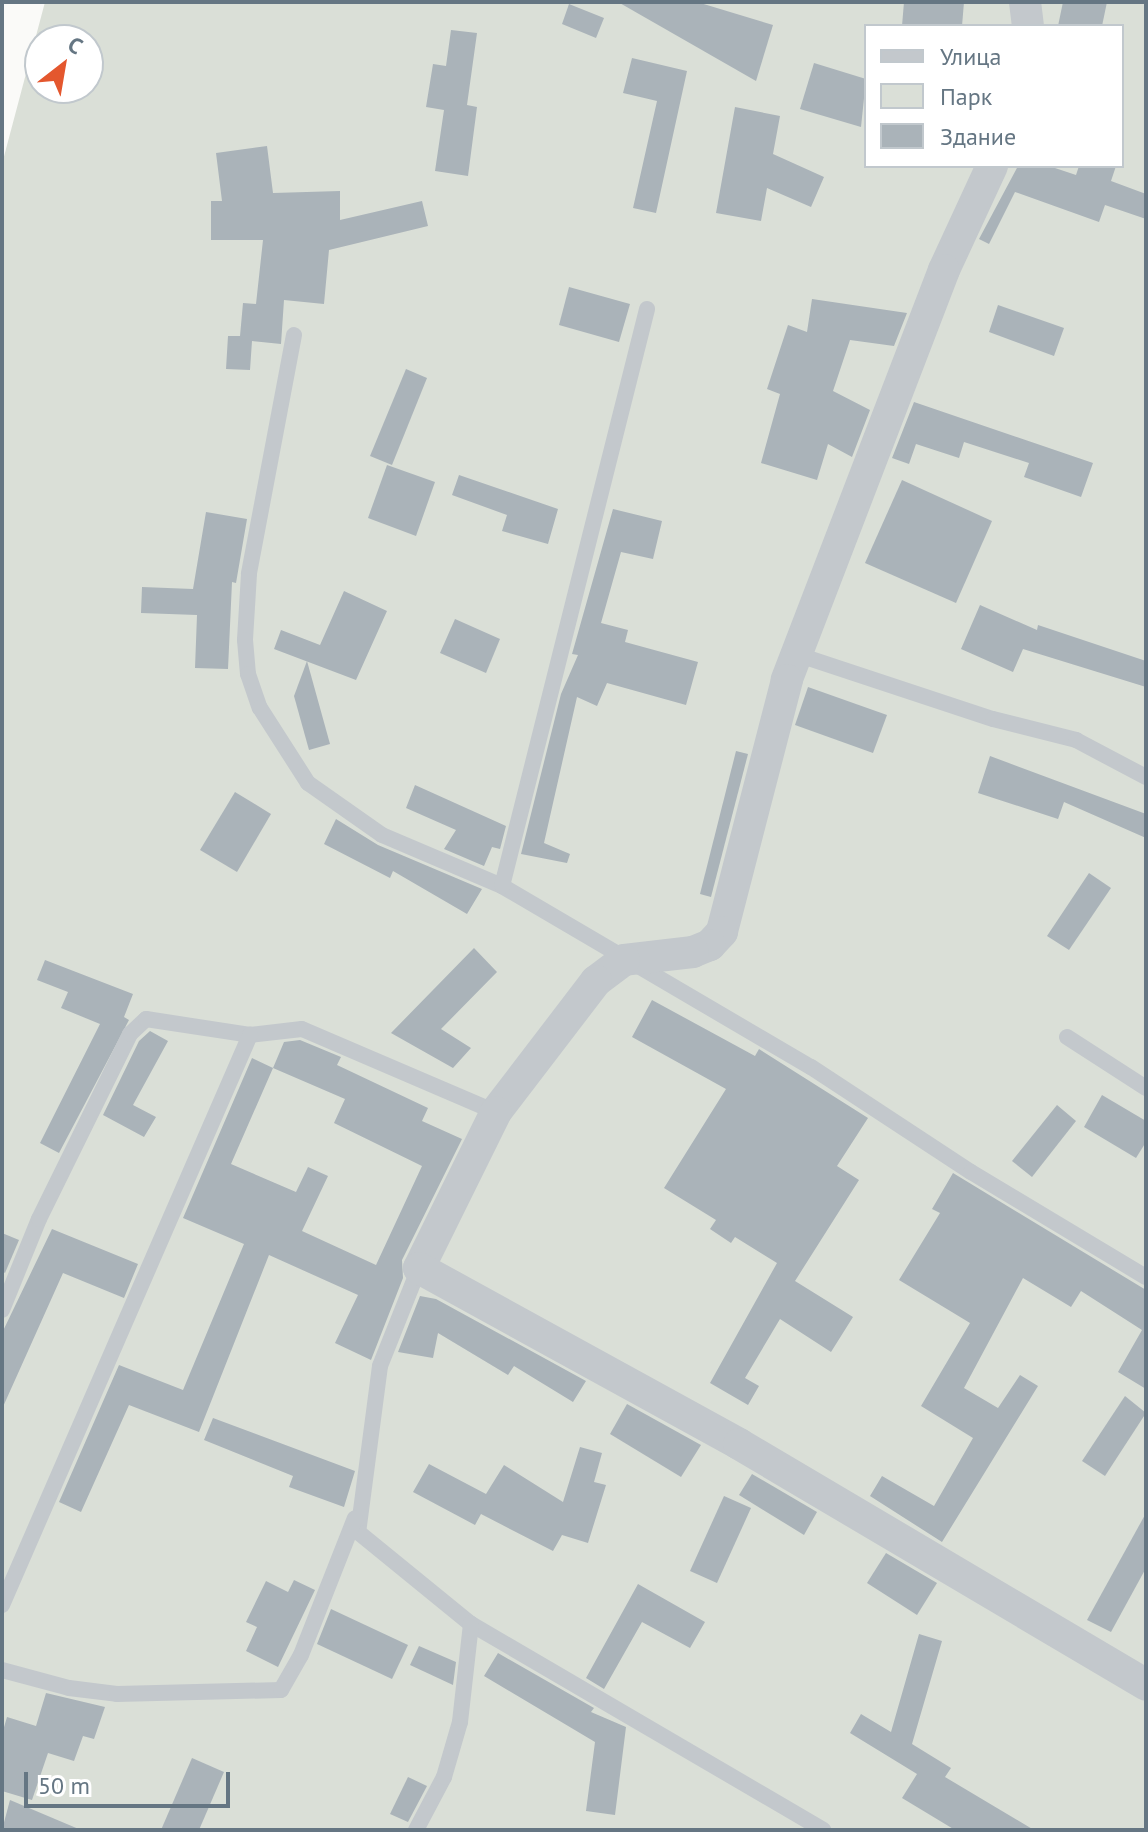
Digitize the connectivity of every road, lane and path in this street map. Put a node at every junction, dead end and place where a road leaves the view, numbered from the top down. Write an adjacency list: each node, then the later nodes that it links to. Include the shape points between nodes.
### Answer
1 (1025, 2): 2 (street)
2 (1028, 24)
3 (991, 168): 6 (street, via 944,270)
4 (647, 309): 8 (lane)
5 (294, 335): 8 (lane, via 246,596 246,660 252,690 287,757 342,811 382,835)
6 (796, 654): 7 (lane, via 993,719 1076,740); 9 (street, via 722,932 693,952)
7 (1146, 777)
8 (502, 886): 9 (lane)
9 (624, 960): 13 (street, via 596,981); 15 (lane, via 811,1067)
10 (250, 1035): 13 (lane, via 302,1029); 16 (lane, via 146,1019 138,1023 39,1219); 18 (lane)
11 (1067, 1037): 12 (lane)
12 (1146, 1088)
13 (496, 1112): 14 (street)
14 (419, 1268): 17 (lane, via 380,1366); 21 (street, via 739,1444)
15 (1146, 1277)
16 (2, 1310)
17 (357, 1513): 19 (lane, via 358,1532 369,1546); 20 (lane, via 301,1655 281,1690 117,1694)
18 (2, 1605)
19 (471, 1624): 22 (lane, via 460,1722 444,1777); 23 (lane)
20 (2, 1670)
21 (1146, 1685)
22 (416, 1830)
23 (823, 1830)

